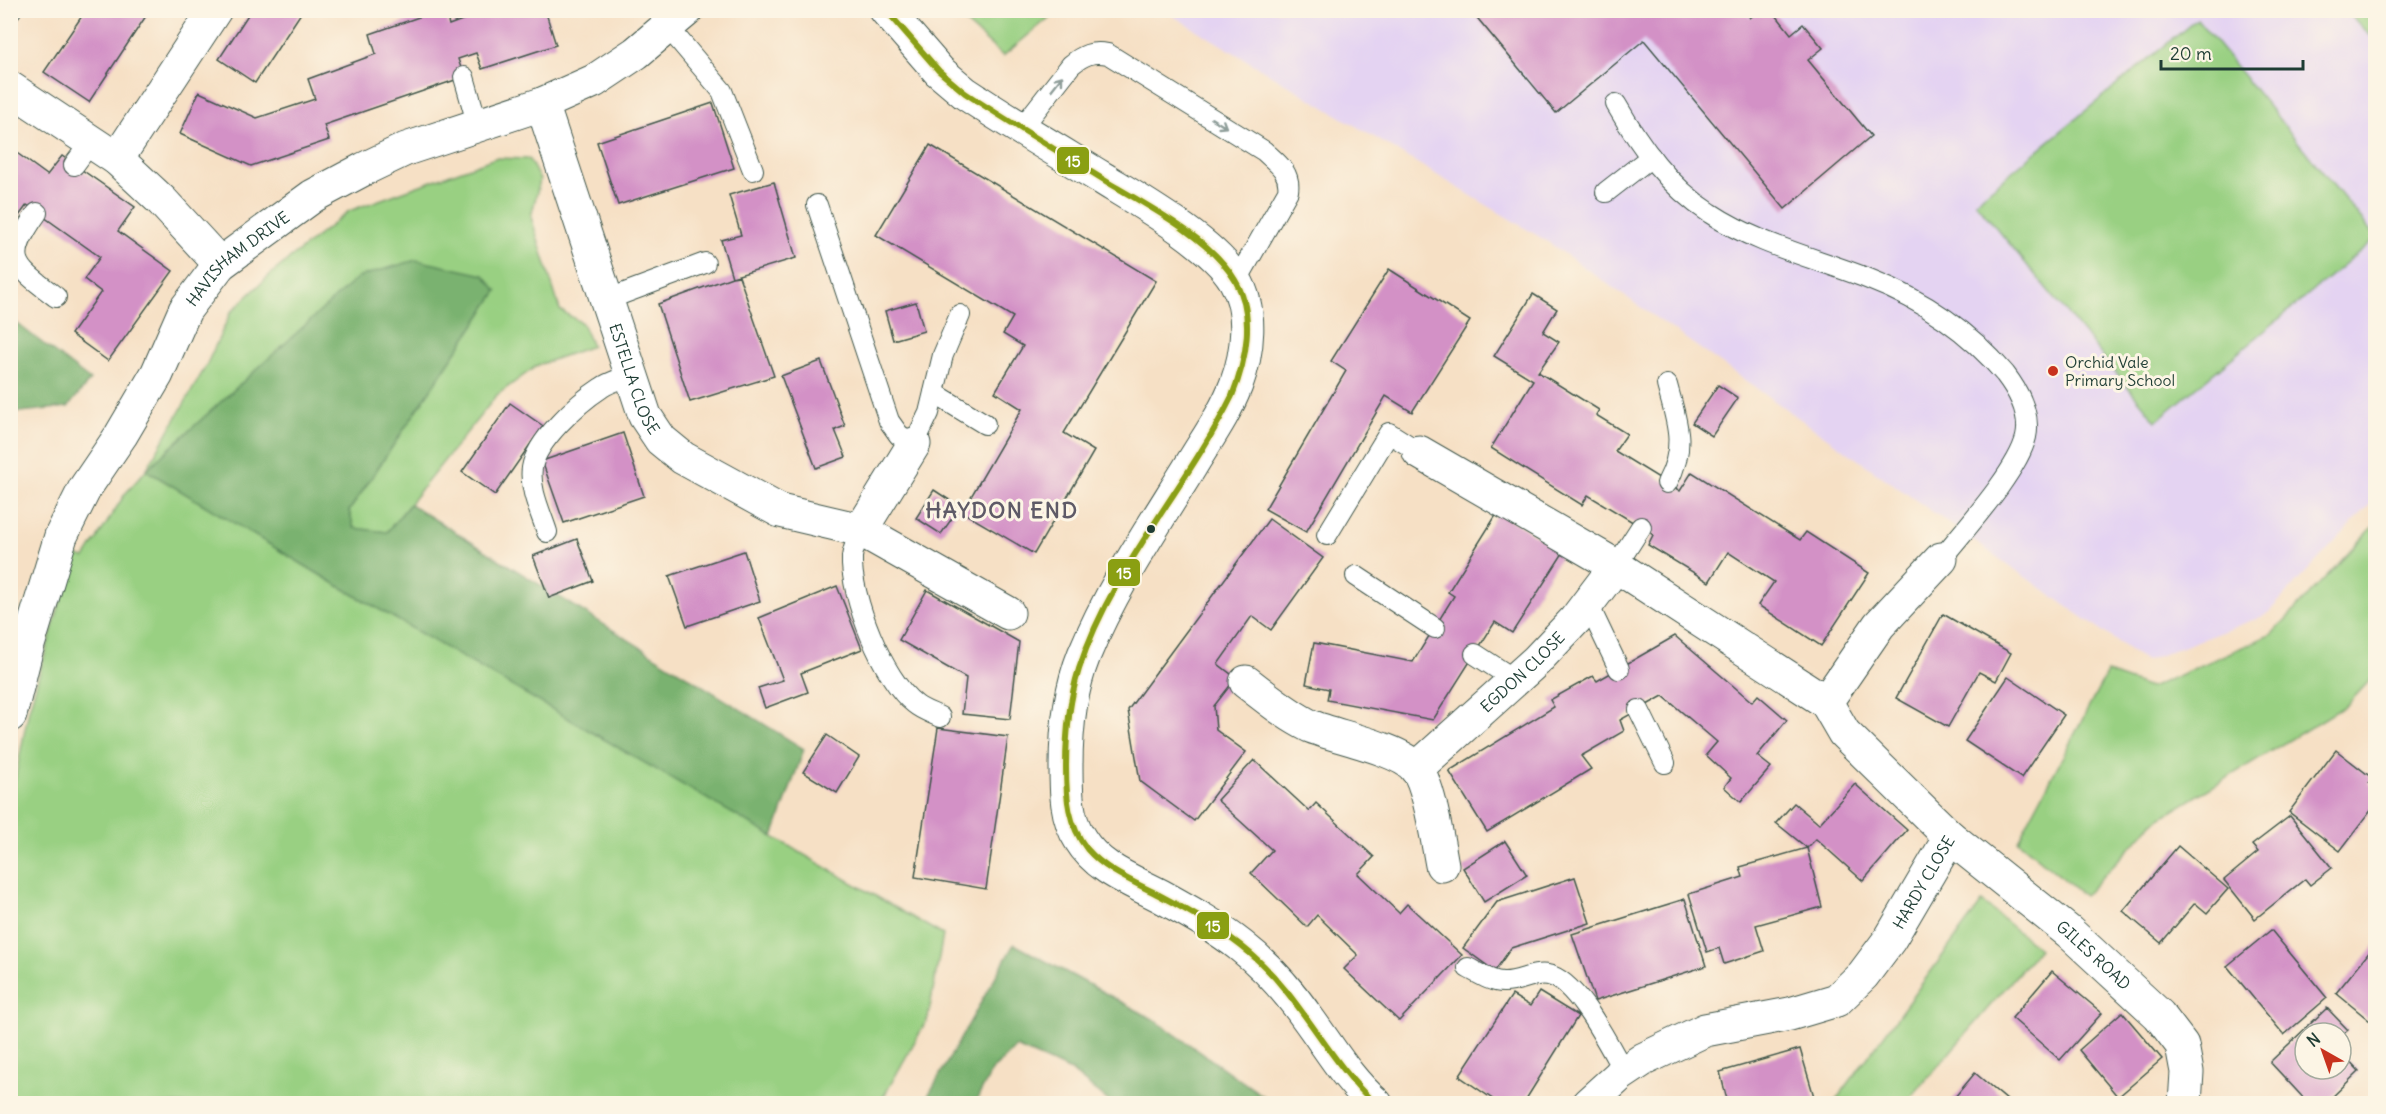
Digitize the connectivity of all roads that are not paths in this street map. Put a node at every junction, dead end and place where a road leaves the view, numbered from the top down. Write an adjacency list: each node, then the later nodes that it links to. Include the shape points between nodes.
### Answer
1 (215, 10): 10 (street)
2 (886, 10): 9 (street, via 939,71)
3 (678, 19): 6 (street, HAVISHAM DRIVE, via 594,81); 12 (lane, via 722,91)
4 (464, 77): 8 (lane)
5 (10, 88): 10 (street)
6 (542, 104): 8 (street, HAVISHAM DRIVE); 20 (street, ESTELLA CLOSE)
7 (1616, 104): 11 (lane)
8 (478, 126): 17 (street, HAVISHAM DRIVE, via 406,149 323,191)
9 (1021, 129): 18 (street, via 1160,214 1210,253); 18 (lane, one-way to 18, via 1071,65 1081,56 1095,52 1108,54 1264,151 1286,172 1288,191)
10 (94, 155): 17 (street, via 162,201)
11 (1651, 157): 13 (lane); 33 (lane, via 1688,196 1734,228 1870,279 1949,321 1989,355 2018,391 2026,414 2026,435 2017,462)
12 (753, 170)
13 (1606, 192)
14 (817, 205): 26 (lane, via 889,420 899,435)
15 (37, 213): 19 (lane, via 16,247 17,260 23,271)
16 (705, 263): 20 (lane)
17 (220, 264): 45 (street, HAVISHAM DRIVE, via 185,310 157,374 85,488 61,536)
18 (1236, 282): 53 (street, via 1245,309 1246,348 1236,385 1118,586 1085,654 1073,690 1066,739 1066,791 1078,837 1092,856 1240,945 1272,973 1346,1073)
19 (56, 297)
20 (606, 300): 22 (street, ESTELLA CLOSE)
21 (960, 315): 24 (lane, via 943,355)
22 (631, 375): 30 (street, ESTELLA CLOSE, via 645,416 661,440 683,458 780,511); 31 (lane, via 603,386 582,403 537,453 532,479)
23 (1666, 385): 28 (lane, via 1680,449)
24 (934, 393): 25 (lane); 26 (lane)
25 (985, 424)
26 (914, 444): 30 (street)
27 (1419, 452): 32 (lane, via 1389,433); 34 (street)
28 (1667, 483)
29 (1641, 527): 34 (lane)
30 (861, 530): 37 (street, ESTELLA CLOSE); 46 (lane, via 852,554 853,577 863,615 882,660 915,704)
31 (547, 532)
32 (1327, 535)
33 (1941, 559): 43 (street, via 1879,625)
34 (1616, 566): 36 (street, EGDON CLOSE); 43 (street)
35 (1356, 576): 38 (lane)
36 (1588, 604): 40 (lane); 41 (street, EGDON CLOSE)
37 (1008, 613)
38 (1435, 628)
39 (1475, 654): 41 (lane)
40 (1618, 669)
41 (1515, 680): 48 (street, EGDON CLOSE)
42 (1246, 682): 48 (street, via 1310,726 1391,753)
43 (1826, 702): 49 (street, HARDY CLOSE, via 1844,734)
44 (1639, 710): 47 (lane)
45 (10, 715)
46 (940, 717)
47 (1665, 764)
48 (1416, 769): 50 (street, via 1429,799)
49 (1950, 837): 52 (street, HARDY CLOSE, via 1890,939 1863,975 1837,1000 1790,1014 1705,1030); 55 (street, GILES ROAD, via 2069,932 2159,1015 2181,1045 2187,1072)
50 (1442, 865)
51 (1468, 968): 52 (lane, via 1502,982 1533,975 1548,975 1562,981 1586,1010)
52 (1624, 1072): 54 (street, HARDY CLOSE)
53 (1376, 1104)
54 (1588, 1104)
55 (2185, 1104)

